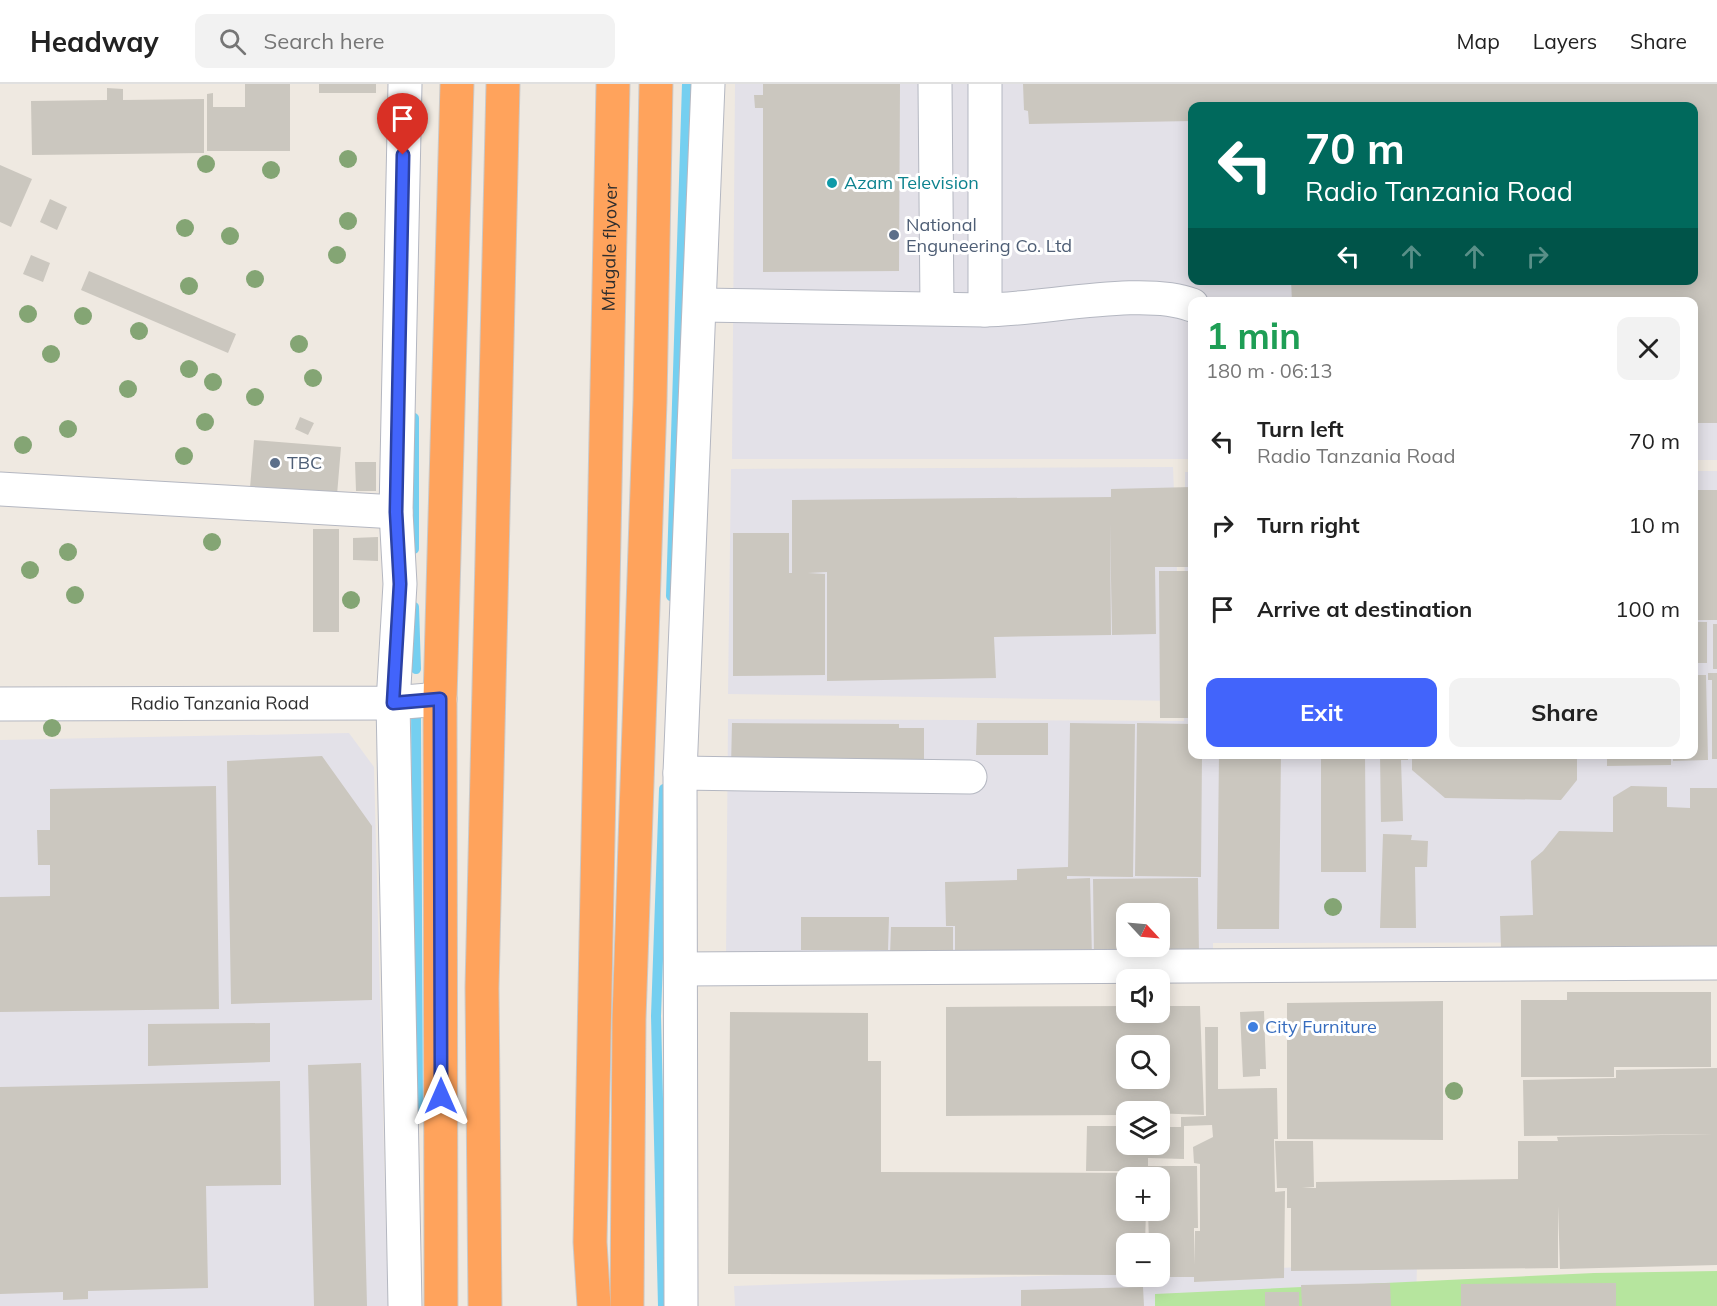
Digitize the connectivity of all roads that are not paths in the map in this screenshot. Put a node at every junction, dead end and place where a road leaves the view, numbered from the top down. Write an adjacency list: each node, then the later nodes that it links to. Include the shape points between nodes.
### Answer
1 (405, 84): 14 (street)
2 (457, 84): 15 (highway)
3 (503, 84): 24 (highway, via 482,988)
4 (613, 84): 25 (highway, Mfugale flyover, via 590,1242)
5 (656, 84): 26 (highway, via 650,401 629,1019)
6 (708, 84): 10 (street)
7 (935, 84): 11 (street)
8 (985, 84): 12 (street)
9 (1188, 304): 12 (street, via 1176,299 1124,300)
10 (701, 305): 11 (street); 18 (street)
11 (937, 308): 12 (street)
12 (985, 310)
13 (0, 489): 14 (street)
14 (396, 512): 16 (street, via 400,584)
15 (440, 699): 16 (street, Radio Tanzania Road); 23 (highway)
16 (393, 703): 17 (street, Radio Tanzania Road); 22 (street)
17 (0, 704)
18 (680, 773): 19 (street); 21 (street)
19 (970, 777)
20 (1717, 963): 21 (street)
21 (681, 969): 27 (street)
22 (405, 1306)
23 (441, 1306)
24 (485, 1306)
25 (594, 1306)
26 (627, 1306)
27 (681, 1306)

